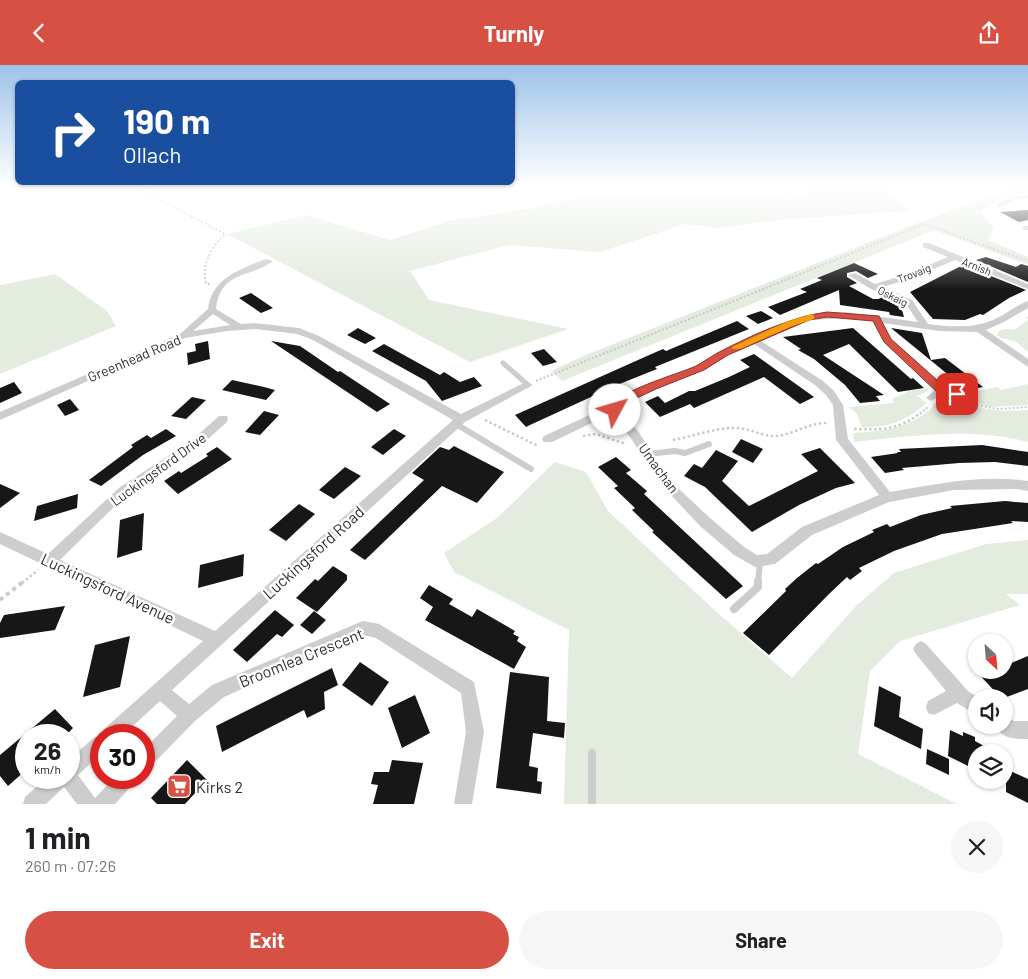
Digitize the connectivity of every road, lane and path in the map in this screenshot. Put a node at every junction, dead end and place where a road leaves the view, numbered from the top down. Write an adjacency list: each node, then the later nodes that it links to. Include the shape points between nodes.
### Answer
1 (199, 220): 7 (path, via 225,234 210,251 204,278 206,283)
2 (926, 245): 3 (street, Arnish)
3 (954, 257): 8 (street, Trovaig); 9 (street, Arnish)
4 (269, 261): 7 (street)
5 (1028, 261): 20 (path, via 924,224)
6 (852, 275): 8 (street, Oskaig)
7 (221, 285): 11 (street, via 214,294)
8 (874, 287): 13 (street, Oskaig, via 910,302)
9 (1028, 287)
10 (1028, 304): 15 (street)
11 (212, 310): 14 (street); 16 (street)
12 (876, 318): 13 (street); 17 (street, via 846,315 808,317); 21 (street, via 887,340)
13 (925, 326): 15 (street)
14 (239, 327): 16 (street, Greenhead Road); 28 (street, Greenhead Road, via 278,327 316,338)
15 (979, 329): 19 (street)
16 (183, 336): 26 (street, Greenhead Road)
17 (754, 340): 25 (street, via 700,368 620,402 615,405); 29 (street, via 830,393 838,405)
18 (503, 363): 20 (lane)
19 (1028, 364)
20 (528, 385): 28 (street, Luckingsford Road)
21 (942, 390): 22 (street); 23 (street)
22 (930, 398): 29 (path, via 931,405 910,422 880,430 860,431)
23 (972, 398): 24 (path, via 978,406 988,408)
24 (1028, 407)
25 (616, 412): 30 (street, via 602,414); 33 (street, Umachan)
26 (0, 417)
27 (223, 419): 38 (street, Luckingsford Drive, via 194,445 124,490)
28 (459, 421): 34 (lane); 42 (street, Luckingsford Road)
29 (840, 426): 31 (path, via 815,422 776,437 745,429 728,429); 36 (street, via 842,440)
30 (548, 439)
31 (672, 440)
32 (709, 445): 33 (lane, via 685,453)
33 (648, 454): 39 (street, Umachan, via 674,491 706,523 739,551 754,561)
34 (531, 469)
35 (1028, 486): 36 (street, via 954,485)
36 (887, 497): 39 (street, via 807,531 770,561)
37 (0, 538): 38 (street, Luckingsford Avenue)
38 (50, 561): 40 (path); 42 (street, Luckingsford Avenue)
39 (760, 561): 41 (lane, via 758,587)
40 (0, 600)
41 (734, 609)
42 (216, 639): 44 (street, Luckingsford Road)
43 (921, 649): 45 (street)
44 (160, 691): 48 (street); 49 (street, Luckingsford Road)
45 (958, 693): 46 (street); 47 (street)
46 (968, 701)
47 (934, 707)
48 (189, 715): 52 (street, Broomlea Crescent); 62 (street, Broomlea Crescent, via 218,691 363,628 379,631 468,688 476,732)
49 (122, 724)
50 (1013, 730): 51 (street)
51 (1028, 730)
52 (155, 750)
53 (90, 753): 55 (street)
54 (592, 753): 63 (lane)
55 (80, 761)
56 (49, 789): 59 (street)
57 (77, 789): 60 (street)
58 (116, 789): 61 (street)
59 (32, 804)
60 (88, 804)
61 (102, 804)
62 (463, 804)
63 (592, 804)

